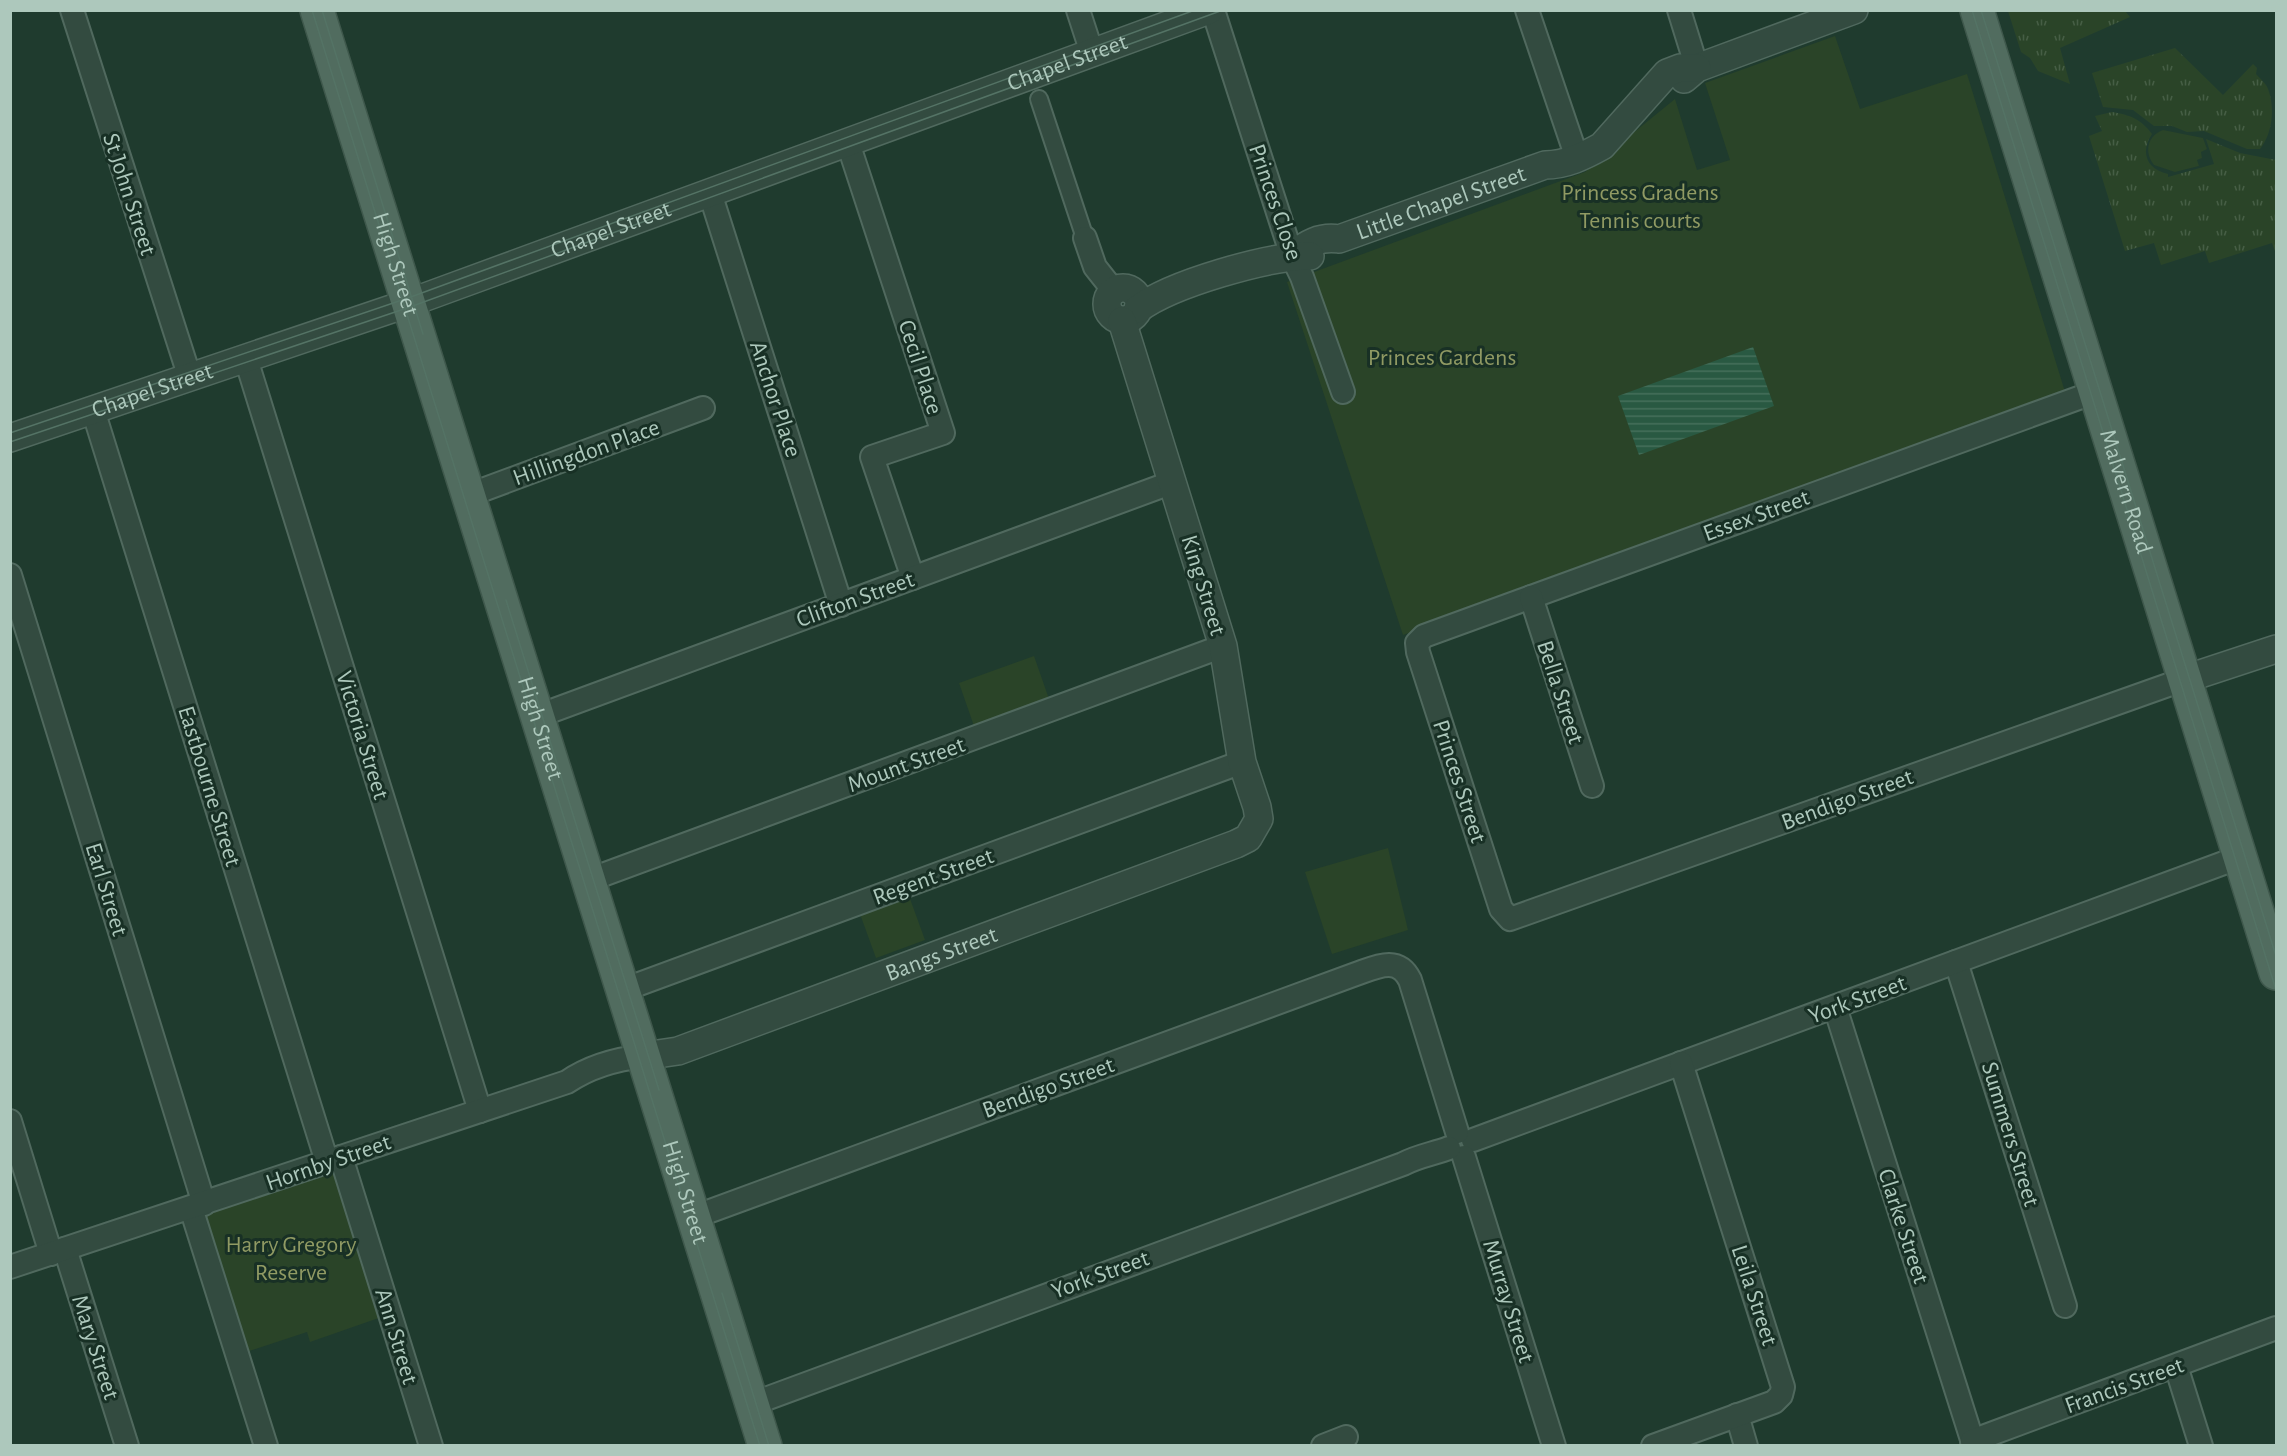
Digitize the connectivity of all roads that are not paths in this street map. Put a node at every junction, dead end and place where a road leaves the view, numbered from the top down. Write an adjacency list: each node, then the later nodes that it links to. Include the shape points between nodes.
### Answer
1 (72, 10): 20 (street, St John Street)
2 (1078, 10): 9 (street)
3 (1211, 10): 9 (street, Chapel Street); 16 (street, Princes Close)
4 (1527, 10): 13 (street)
5 (1679, 10): 10 (street)
6 (1854, 10): 10 (street, Little Chapel Street)
7 (1977, 10): 22 (main road, Malvern Road)
8 (319, 11): 18 (main road, High Street)
9 (1092, 53): 12 (street, Chapel Street)
10 (1698, 68): 13 (street, Little Chapel Street, via 1667,73 1602,146)
11 (1039, 99): 15 (street, King Street)
12 (848, 143): 14 (street, Chapel Street); 29 (street, Cecil Place, via 943,433 872,457)
13 (1576, 153): 16 (street, Little Chapel Street, via 1559,165 1545,165 1339,239 1331,249 1310,256)
14 (710, 193): 18 (street, Chapel Street); 31 (street, Anchor Place)
15 (1085, 238): 17 (street, King Street, via 1103,280)
16 (1292, 256): 17 (street, Little Chapel Street, via 1188,282 1143,282); 21 (street, Princes Close)
17 (1125, 302): 26 (street, King Street)
18 (409, 303): 19 (street, Chapel Street); 27 (main road, High Street)
19 (246, 359): 20 (street, Chapel Street); 50 (street, Victoria Street)
20 (190, 378): 24 (street, Chapel Street)
21 (1343, 392)
22 (2095, 392): 30 (street, Essex Street); 35 (main road, Malvern Road)
23 (703, 408): 27 (street, Hillingdon Place)
24 (93, 410): 25 (street, Chapel Street); 53 (street, Eastbourne Street)
25 (10, 438)
26 (1173, 482): 29 (street, Clifton Street); 33 (street, King Street)
27 (469, 495): 36 (main road, High Street)
28 (10, 575): 54 (street, Earl Street)
29 (913, 578): 31 (street, Clifton Street)
30 (1531, 597): 32 (street, Essex Street); 38 (street, Bella Street)
31 (840, 605): 36 (street, Clifton Street)
32 (1418, 640): 42 (street, Princes Street, via 1418,652 1501,909)
33 (1223, 646): 37 (street, King Street); 41 (street, Mount Street)
34 (2277, 649): 35 (street)
35 (2185, 679): 40 (main road, Malvern Road); 42 (street, Bendigo Street)
36 (538, 716): 41 (main road, High Street)
37 (1242, 762): 39 (street, King Street, via 1258,819 1248,838); 46 (street, Regent Street)
38 (1592, 786)
39 (1236, 844): 48 (street, Bangs Street, via 678,1051)
40 (2240, 857): 43 (street, York Street); 45 (main road, Malvern Road)
41 (589, 880): 46 (main road, High Street)
42 (1510, 919)
43 (1956, 962): 47 (street, York Street); 58 (street, Summers Street)
44 (1402, 969): 52 (street, Murray Street, via 1410,980); 55 (street, Bendigo Street, via 1391,964 1356,974)
45 (2277, 972)
46 (623, 990): 48 (main road, High Street)
47 (1834, 1007): 49 (street, York Street); 64 (street, Clarke Street)
48 (644, 1056): 50 (street, Hornby Street, via 624,1058 580,1073 567,1083); 55 (main road, High Street)
49 (1681, 1063): 52 (street, York Street); 62 (street, Leila Street, via 1783,1382 1783,1391 1774,1402)
50 (480, 1111): 53 (street, Hornby Street)
51 (10, 1121): 56 (street, Mary Street)
52 (1461, 1144): 61 (street, York Street, via 1418,1155 1403,1164); 70 (street, Murray Street)
53 (334, 1160): 54 (street, Hornby Street); 67 (street, Ann Street)
54 (197, 1206): 56 (street, Hornby Street); 66 (street, Earl Street)
55 (694, 1217): 61 (main road, High Street)
56 (58, 1251): 57 (street, Hornby Street); 65 (street, Mary Street)
57 (10, 1267)
58 (2065, 1306)
59 (2277, 1328): 60 (street, Francis Street)
60 (2176, 1365): 64 (street, Francis Street); 73 (street)
61 (752, 1404): 68 (main road, High Street)
62 (1737, 1415): 71 (street, Leila Street); 72 (street)
63 (1346, 1437): 69 (street)
64 (1973, 1443)
65 (127, 1446)
66 (266, 1446)
67 (431, 1446)
68 (765, 1446)
69 (1323, 1446)
70 (1554, 1446)
71 (1653, 1446)
72 (1746, 1446)
73 (2201, 1446)

